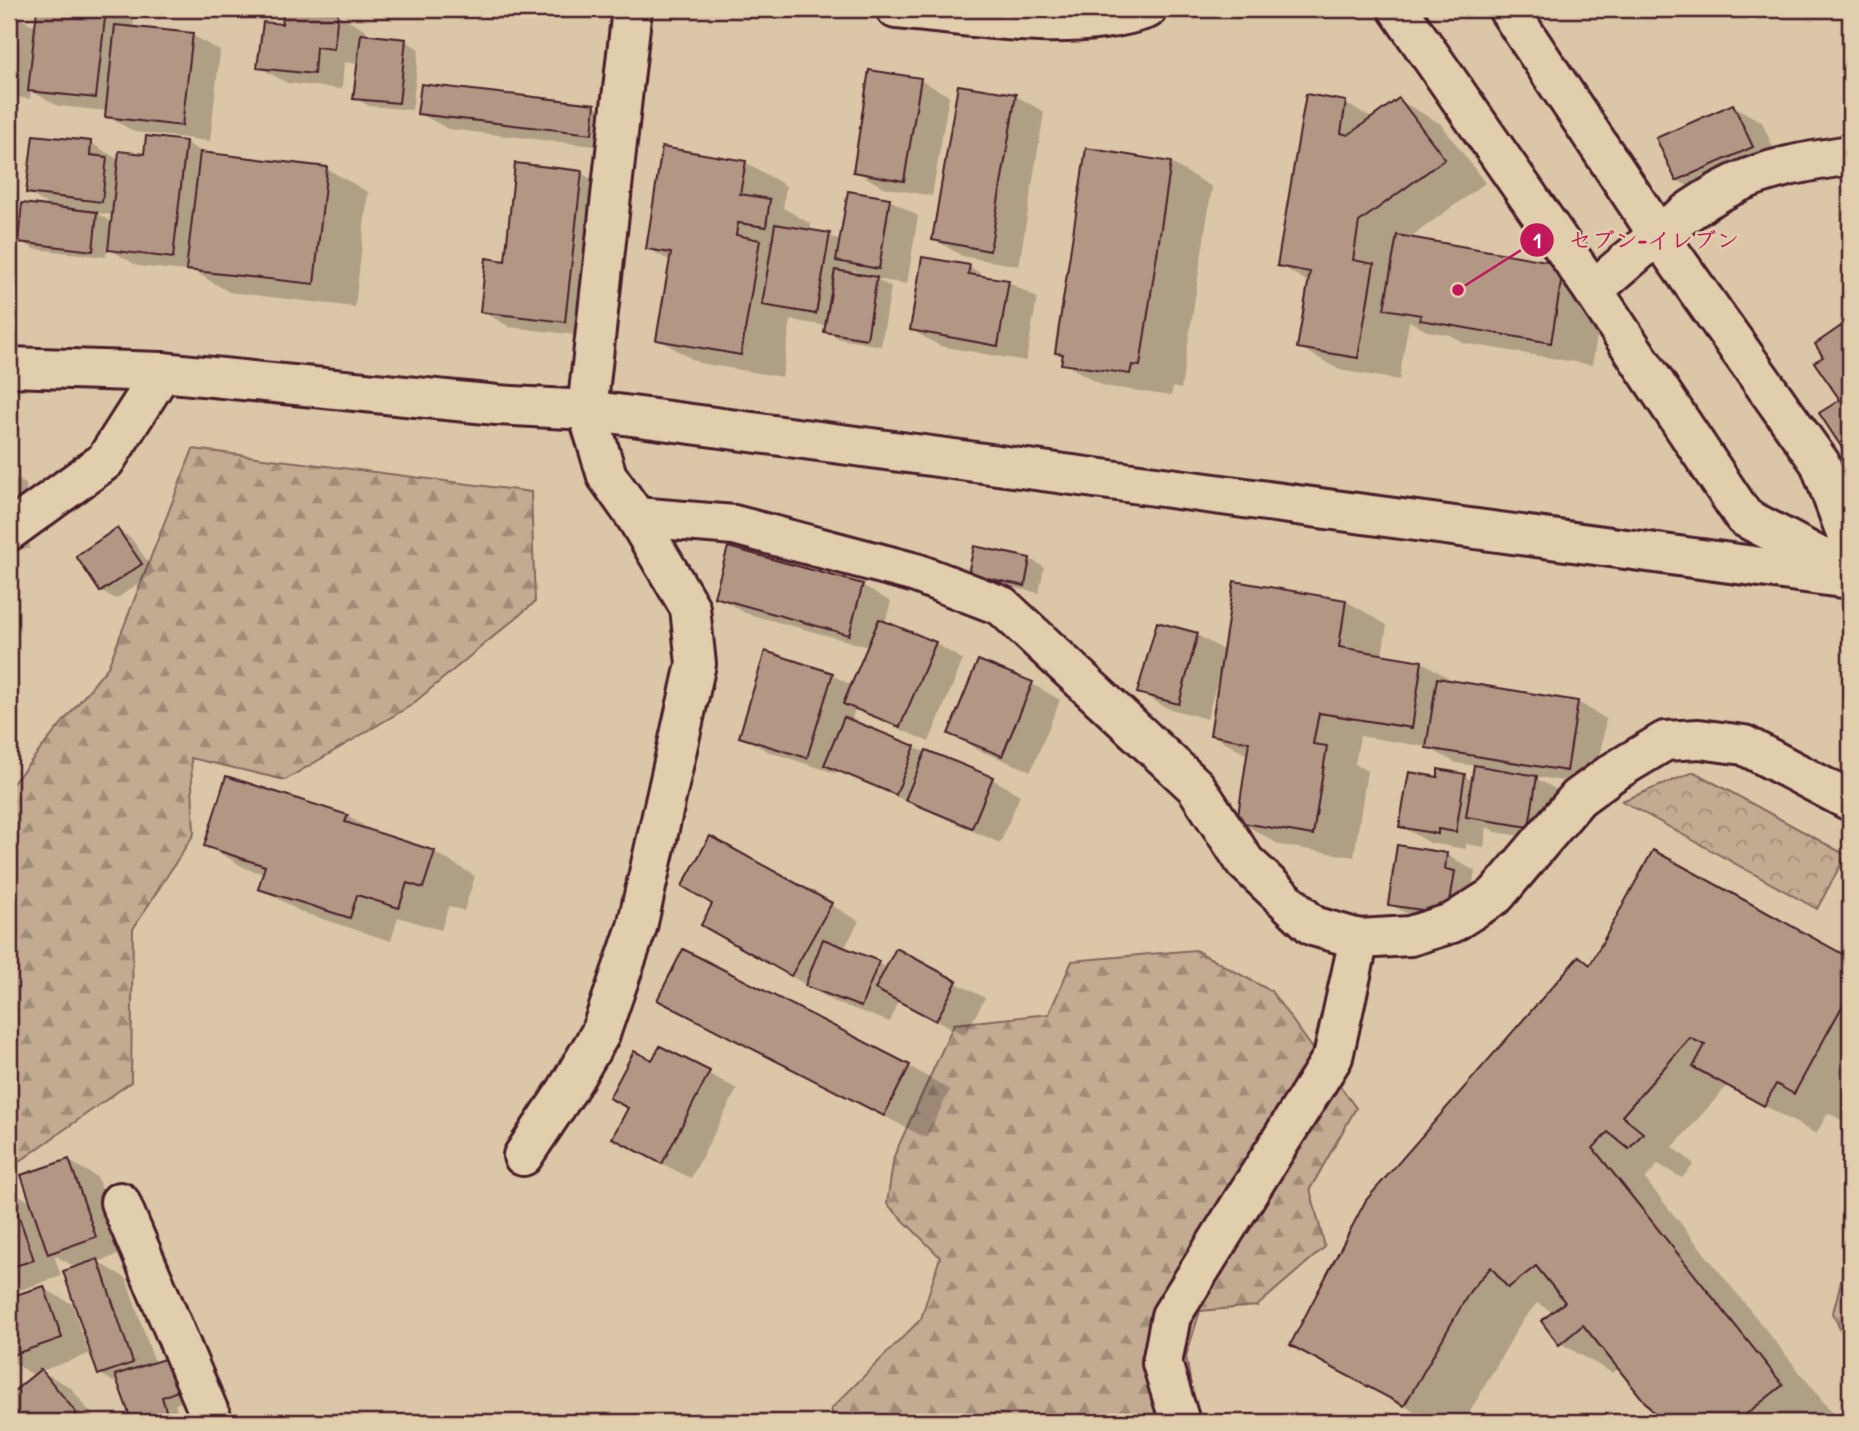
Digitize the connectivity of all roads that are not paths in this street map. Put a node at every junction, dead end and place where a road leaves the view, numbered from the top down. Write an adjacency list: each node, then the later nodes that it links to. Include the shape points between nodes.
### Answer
1 (632, 9): 11 (street)
2 (896, 9): 3 (street, via 1045,23)
3 (1147, 9)
4 (1398, 9): 8 (street)
5 (1508, 9): 7 (street)
6 (1850, 155): 7 (street, via 1806,162 1737,183 1697,205)
7 (1659, 236): 8 (street); 14 (street, via 1820,463)
8 (1593, 290): 15 (street, via 1744,517)
9 (9, 367): 10 (street)
10 (162, 372): 11 (street); 13 (street, via 105,461)
11 (587, 410): 12 (street, via 607,476); 16 (street)
12 (636, 517): 18 (street, via 734,525 916,573 1002,606 1196,787 1245,862 1313,926); 19 (street, via 690,608 696,664 637,927 604,1022 567,1090)
13 (9, 531)
14 (1850, 544)
15 (1850, 573)
16 (1850, 579)
17 (1850, 801): 18 (street, via 1744,745 1699,739 1665,741 1578,798 1496,895 1441,926 1410,936)
18 (1359, 939): 22 (street, via 1333,1057 1171,1316 1162,1363)
19 (523, 1156)
20 (120, 1202): 21 (street)
21 (213, 1422)
22 (1180, 1422)

